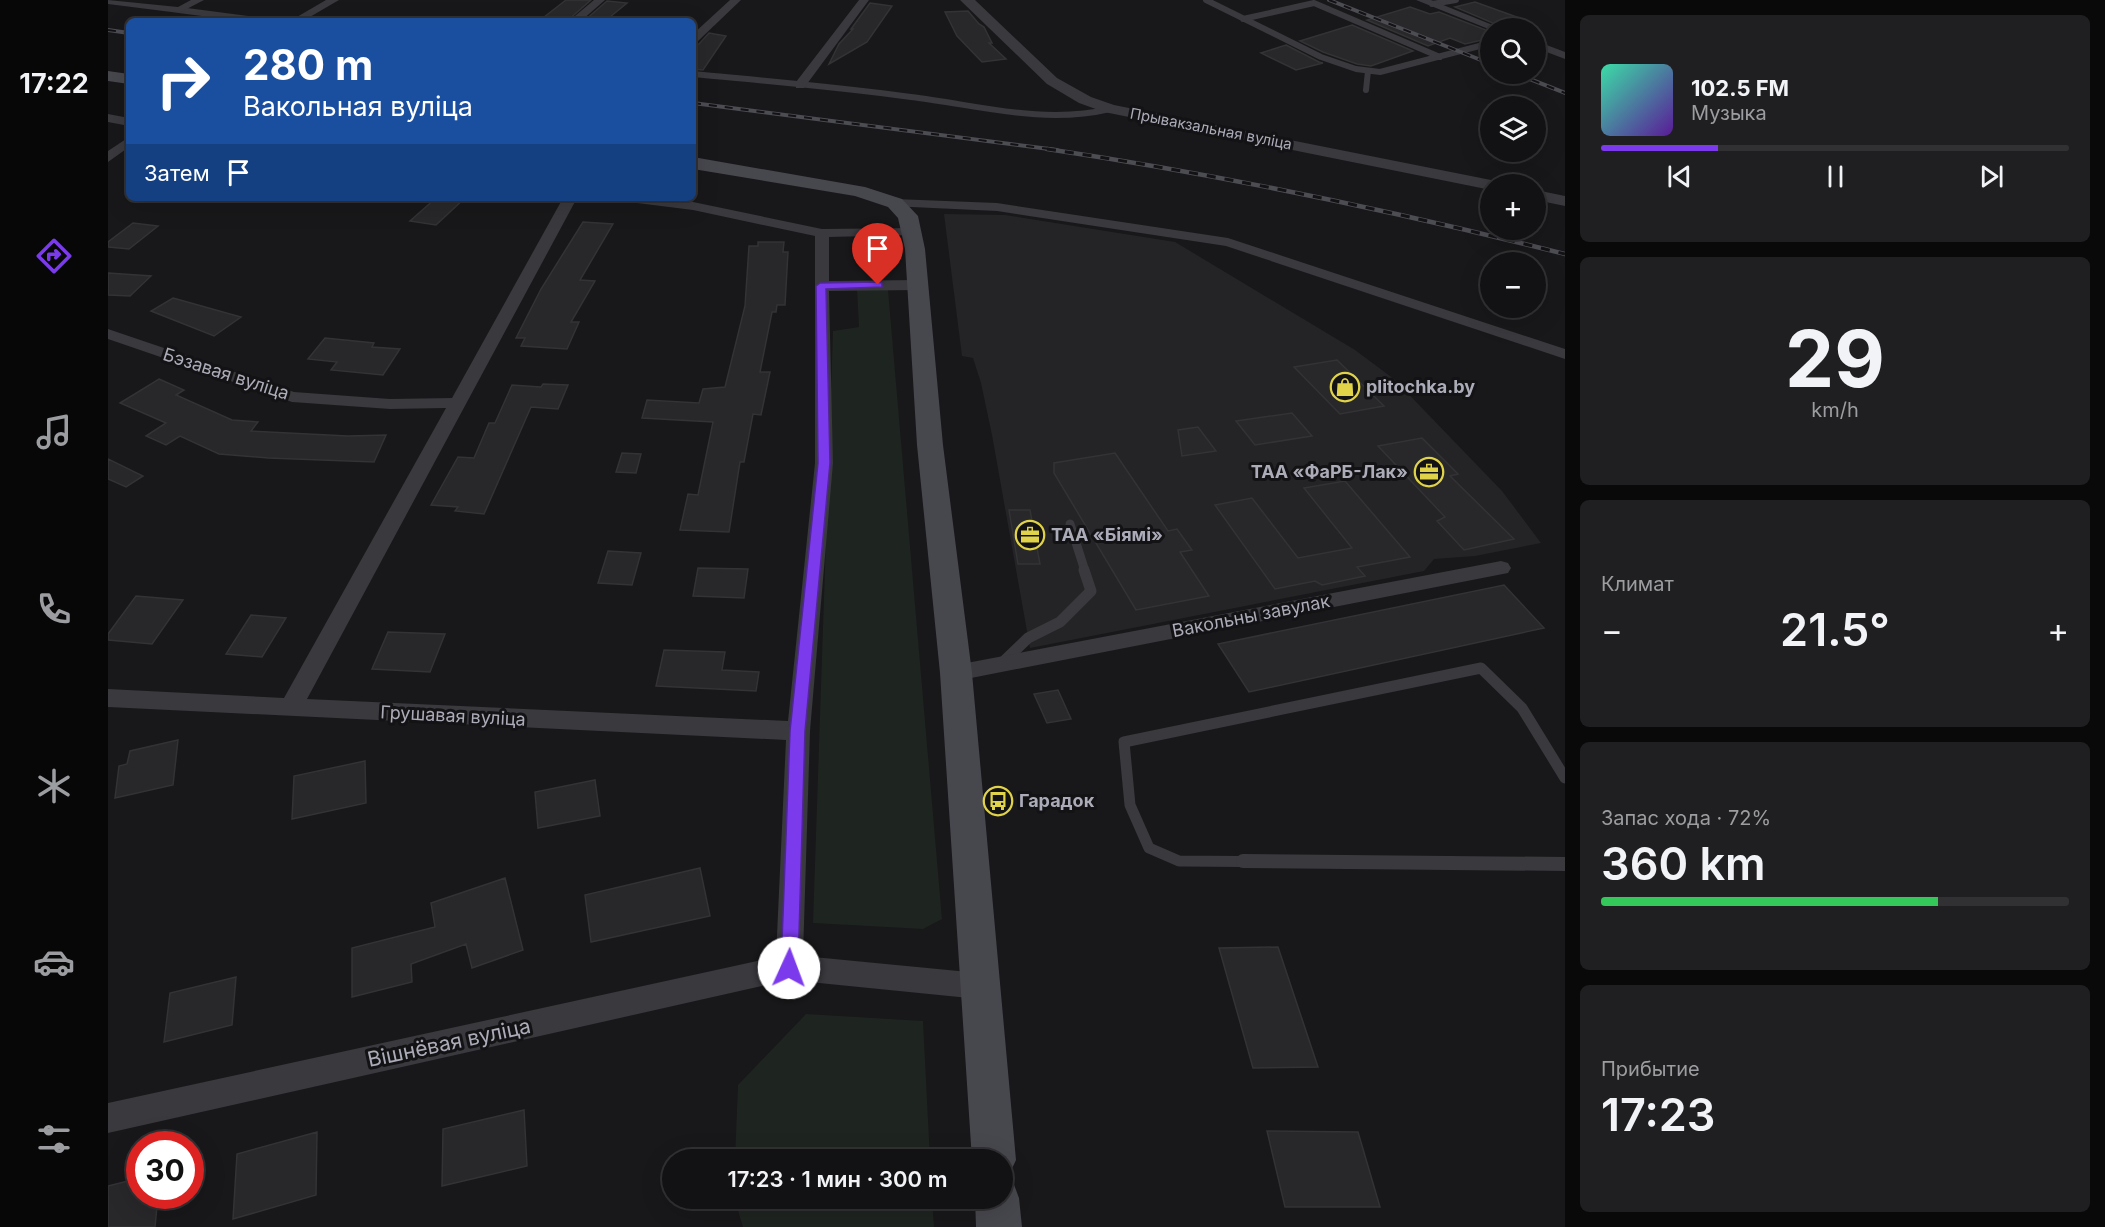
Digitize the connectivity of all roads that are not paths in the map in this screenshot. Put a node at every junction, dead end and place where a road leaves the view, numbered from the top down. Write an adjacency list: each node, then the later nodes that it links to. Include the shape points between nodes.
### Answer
1 (199, 0): 14 (street)
2 (334, 0): 16 (street)
3 (600, 0): 17 (street)
4 (736, 0): 20 (street)
5 (864, 0): 29 (street)
6 (967, 0): 31 (street, Прывакзальная вуліца, via 1052,81)
7 (1221, 0): 11 (lane)
8 (1421, 0): 13 (street)
9 (1456, 0): 13 (lane)
10 (108, 1): 14 (street)
11 (1208, 1): 18 (lane)
12 (1311, 1): 18 (lane); 24 (lane)
13 (1432, 4): 19 (street)
14 (179, 10): 15 (lane)
15 (241, 18)
16 (301, 18)
17 (578, 18)
18 (1243, 19): 25 (lane, via 1321,57)
19 (1480, 22)
20 (696, 37)
21 (1480, 46): 24 (lane)
22 (1546, 48): 23 (street)
23 (1565, 56)
24 (1440, 57): 25 (lane, via 1380,72)
25 (1368, 71): 30 (lane)
26 (696, 74): 29 (lane)
27 (108, 76): 28 (main road)
28 (126, 79)
29 (800, 85): 31 (lane, via 1054,119 1089,116)
30 (1366, 90)
31 (1110, 109): 37 (street, Прывакзальная вуліца)
32 (108, 118): 33 (street)
33 (126, 121)
34 (126, 143): 35 (street)
35 (108, 158)
36 (696, 164): 42 (main road, via 858,190)
37 (1480, 183)
38 (1546, 197): 41 (street)
39 (568, 201): 49 (street)
40 (653, 201): 44 (street)
41 (1565, 201)
42 (895, 203): 43 (main road, via 908,216); 48 (street, via 997,207 1228,242)
43 (911, 231): 44 (street); 45 (main road)
44 (822, 233): 46 (street)
45 (917, 285): 46 (street); 53 (main road, via 930,446)
46 (820, 286): 56 (street, via 824,463)
47 (108, 334): 49 (street, Бэзавая вуліца, via 292,397 390,404)
48 (1565, 354)
49 (455, 403): 55 (street)
50 (1070, 524): 52 (lane, via 1090,591 1060,622 1028,638)
51 (1501, 568): 52 (street, Вакольны завулак)
52 (1001, 664): 53 (street, Вакольны завулак)
53 (956, 673): 60 (main road)
54 (108, 698): 55 (street, Грушавая вуліца)
55 (290, 708): 56 (street, Грушавая вуліца)
56 (798, 731): 59 (street)
57 (1565, 778): 58 (lane, via 1522,708 1481,668 1124,742 1130,805 1149,848 1179,861)
58 (1565, 864)
59 (789, 968): 60 (street, Вішнёвая вуліца); 61 (street, Вішнёвая вуліца)
60 (979, 986): 62 (main road)
61 (108, 1118)
62 (993, 1149)
63 (998, 1209): 64 (main road)
64 (999, 1227)

